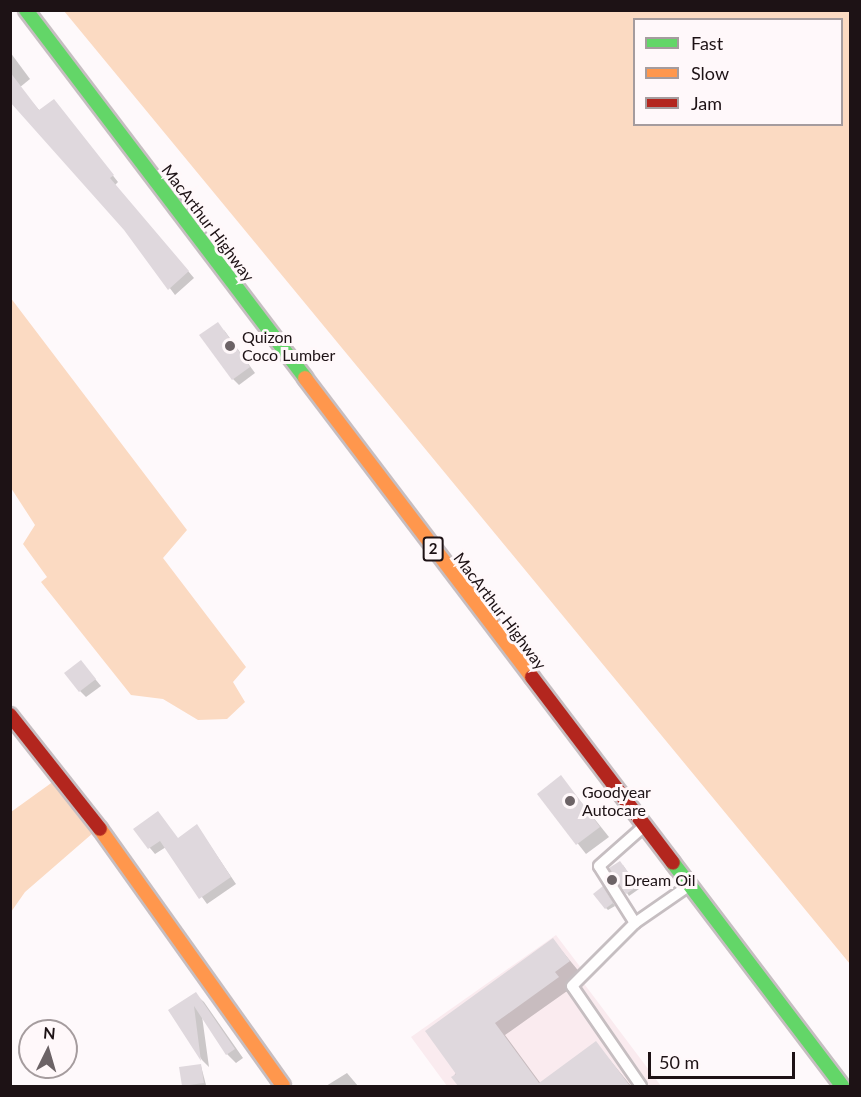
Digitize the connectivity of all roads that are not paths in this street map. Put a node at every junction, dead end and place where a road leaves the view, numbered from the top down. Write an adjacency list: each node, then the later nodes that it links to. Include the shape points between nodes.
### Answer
1 (26, 10): 3 (main road, MacArthur Highway / 2)
2 (10, 715): 6 (main road, via 132,869)
3 (643, 827): 4 (main road, MacArthur Highway / 2); 5 (lane, via 599,866)
4 (692, 883): 5 (lane); 8 (main road, MacArthur Highway / 2)
5 (635, 923): 7 (lane, via 572,986)
6 (283, 1086)
7 (641, 1086)
8 (842, 1086)

